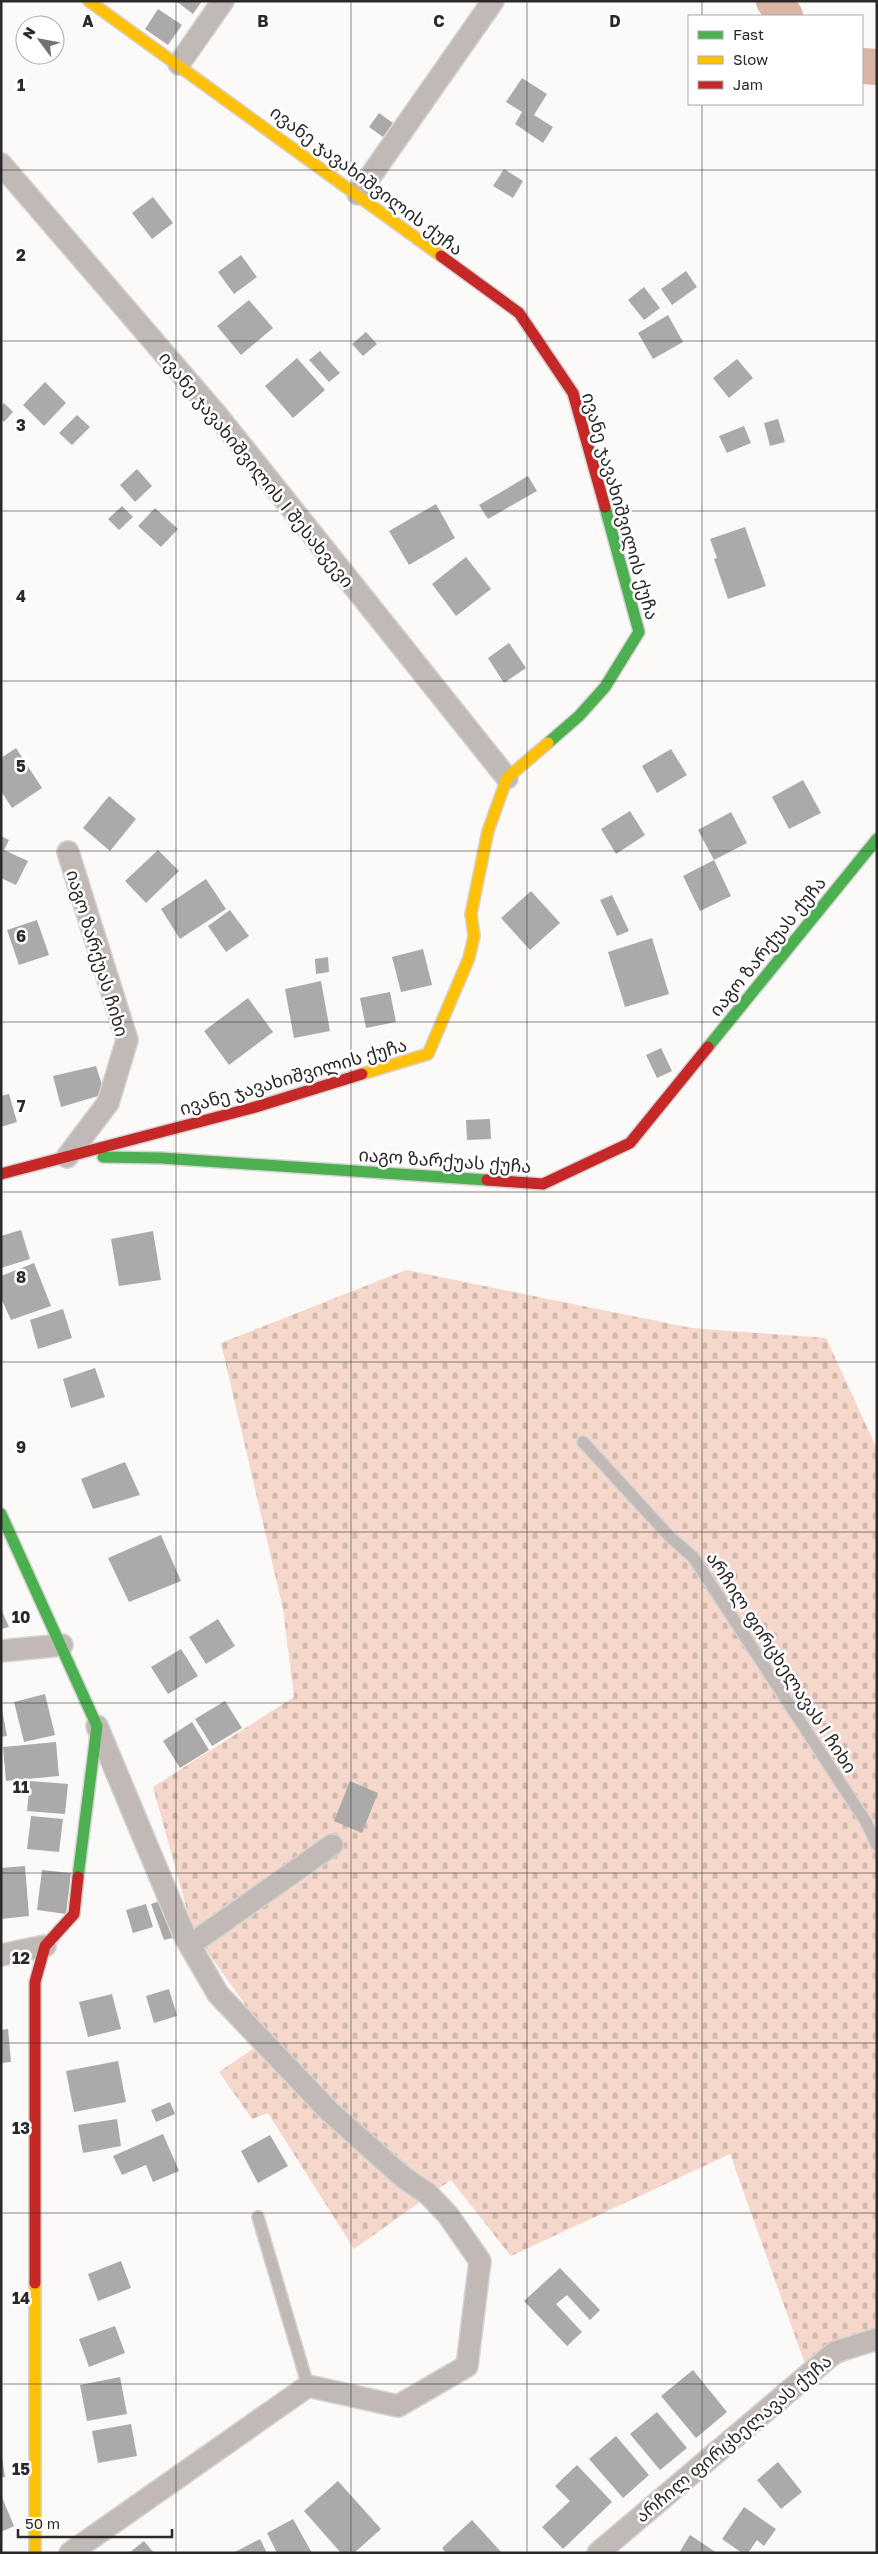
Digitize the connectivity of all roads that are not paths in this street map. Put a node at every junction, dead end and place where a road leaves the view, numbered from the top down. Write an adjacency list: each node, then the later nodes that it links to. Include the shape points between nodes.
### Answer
1 (89, 1): 4 (street, ივანე ჯავახიშვილის ქუჩა)
2 (223, 1): 4 (street)
3 (493, 1): 6 (street)
4 (179, 64): 6 (street, ივანე ჯავახიშვილის ქუჩა)
5 (1, 164): 7 (street, ივანე ჯავახიშვილის I შესახვევი, via 217,415)
6 (358, 194): 7 (street, ივანე ჯავახიშვილის ქუჩა, via 520,313 573,393 626,581 638,632 605,687 579,716)
7 (507, 778): 10 (street, ივანე ჯავახიშვილის ქუჩა, via 488,831 471,914 474,936 469,958 428,1054 252,1108)
8 (877, 839): 10 (street, იაგო ზარქუას ქუჩა, via 630,1143 542,1184 161,1158)
9 (68, 852): 10 (street, იაგო ზარქუას ჩიხი, via 127,1040 108,1103)
10 (67, 1157): 11 (street)
11 (1, 1174)
12 (583, 1442): 18 (lane, არჩილ ფირცხელავას I ჩიხი, via 693,1558 866,1822)
13 (1, 1514): 14 (street)
14 (62, 1645): 15 (street); 16 (street)
15 (1, 1651)
16 (97, 1726): 19 (street); 20 (street, via 74,1914)
17 (332, 1845): 19 (street)
18 (877, 1845)
19 (190, 1945): 24 (street, via 218,1994 328,2111 428,2194 480,2261 467,2366 398,2406)
20 (45, 1946): 21 (street); 25 (street, via 35,1982 33,2024)
21 (1, 1955)
22 (258, 2217): 24 (lane)
23 (877, 2338): 27 (street, არჩილ ფირცხელავას ქუჩა, via 835,2352)
24 (308, 2386): 26 (street)
25 (35, 2553)
26 (70, 2553)
27 (598, 2553)

